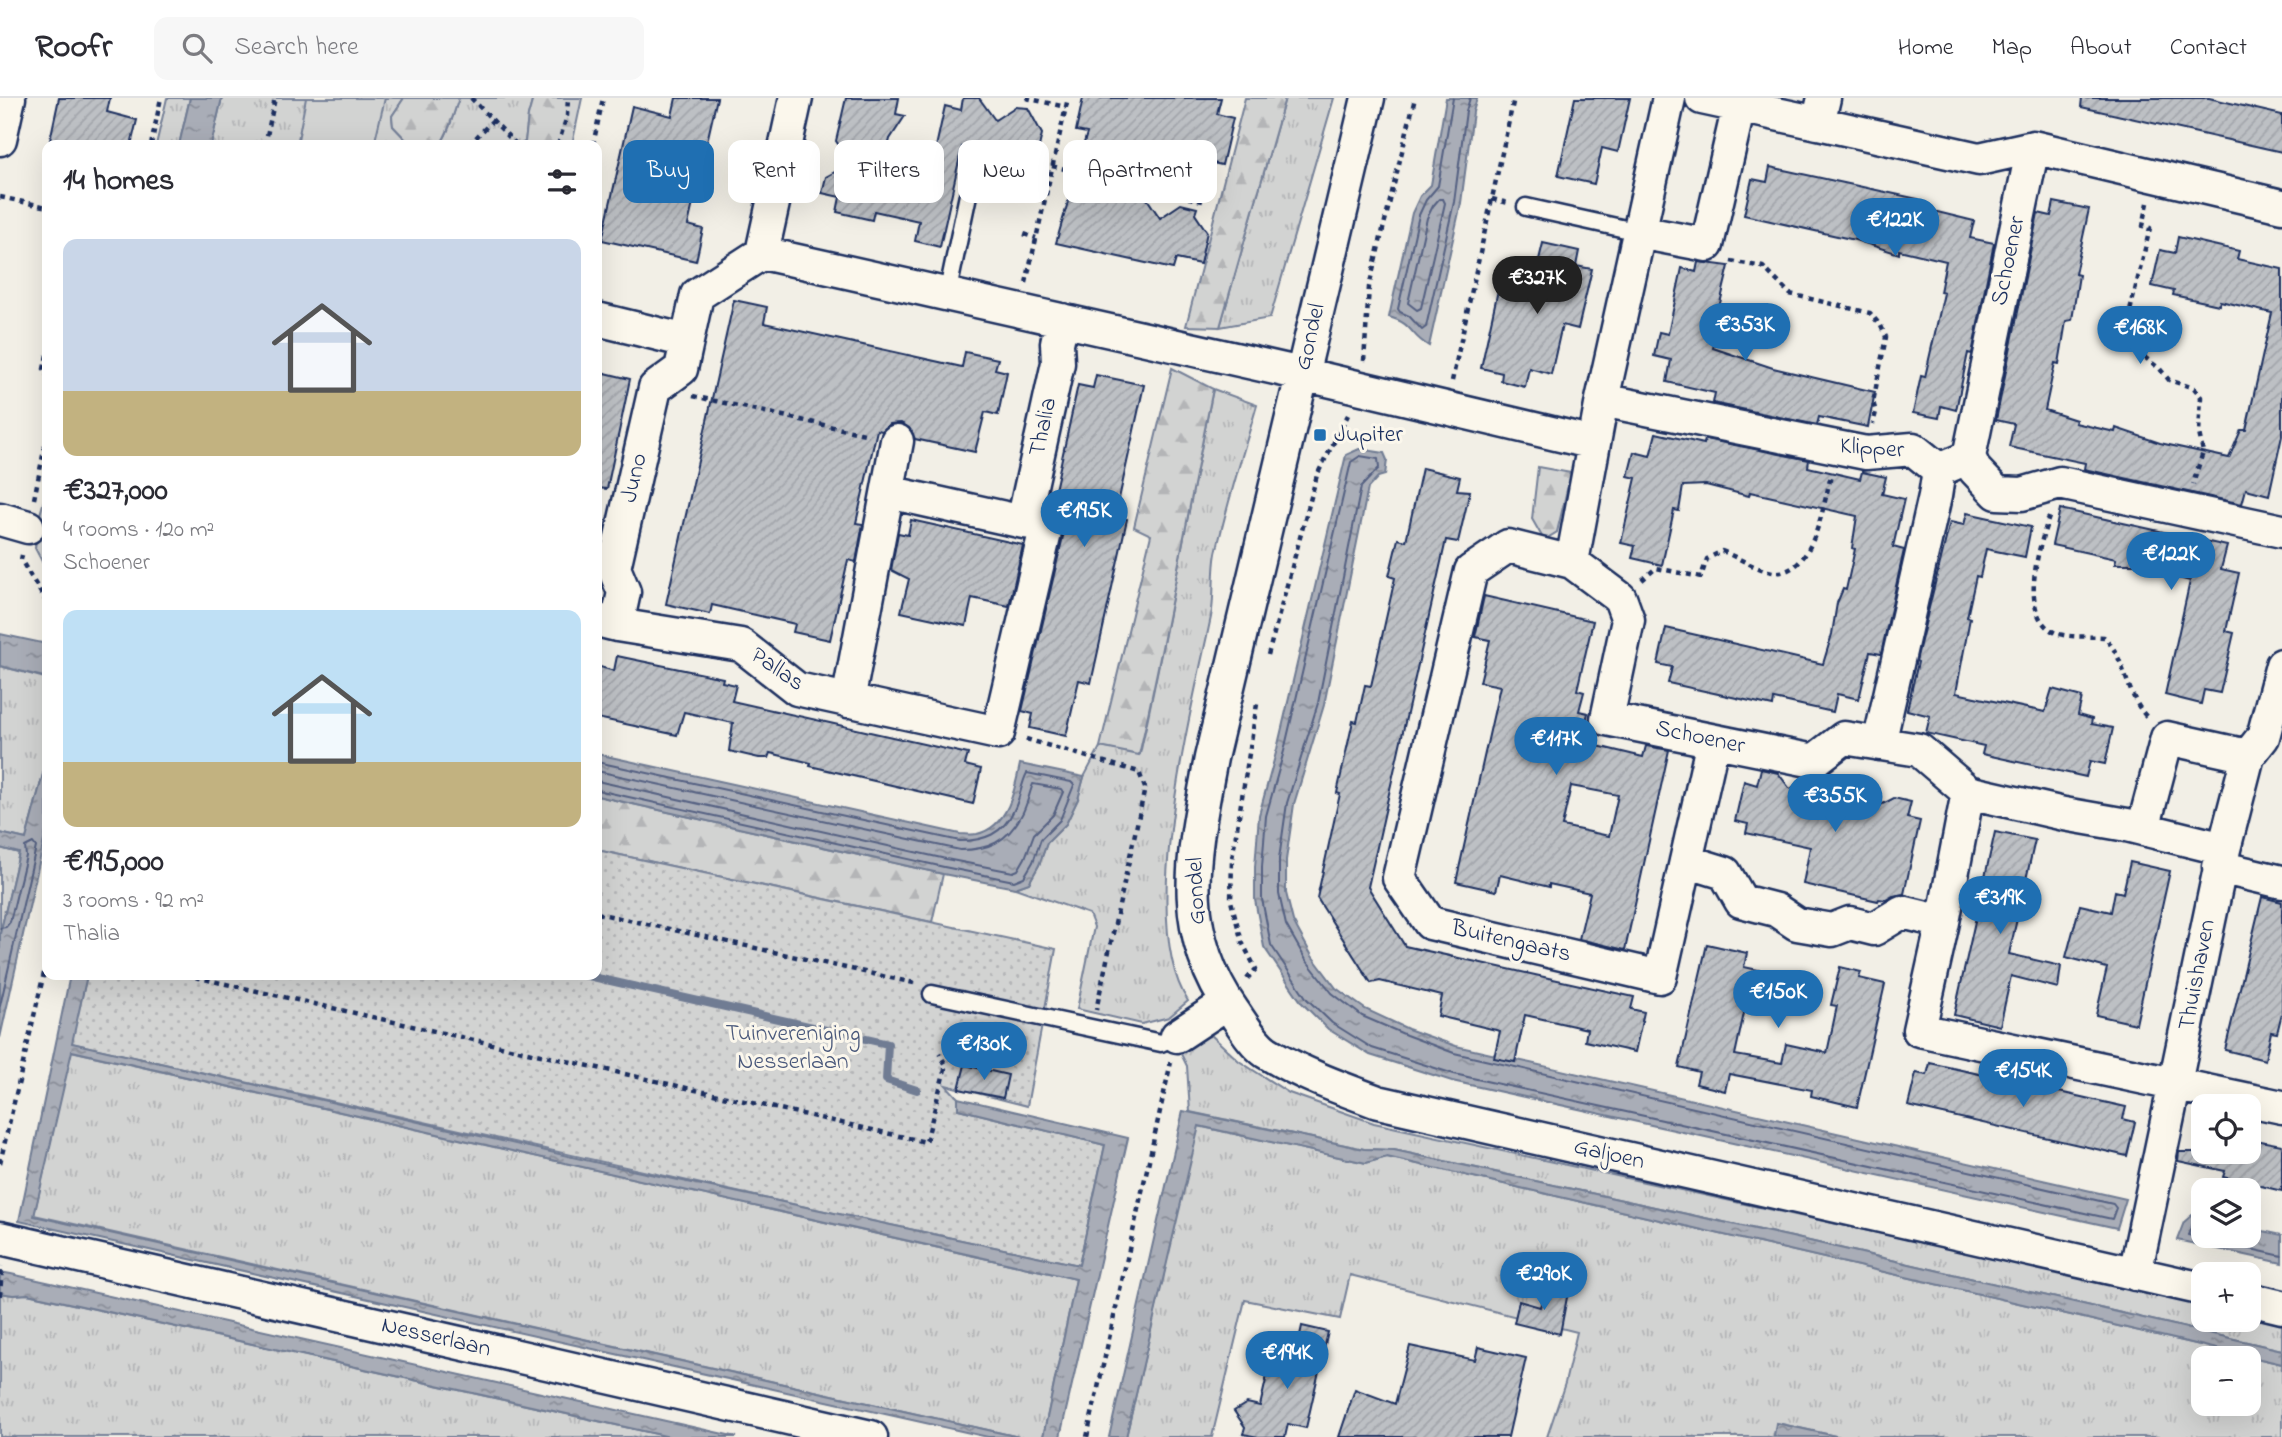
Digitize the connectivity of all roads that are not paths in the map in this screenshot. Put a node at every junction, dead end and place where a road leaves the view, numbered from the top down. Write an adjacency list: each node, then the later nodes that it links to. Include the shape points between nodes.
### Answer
1 (9, 98): 8 (street)
2 (796, 98): 14 (street)
3 (1368, 98): 19 (street, Gondel)
4 (1669, 98): 13 (street)
5 (1702, 98): 6 (street)
6 (1739, 106): 7 (street); 13 (street, via 1707,245)
7 (1821, 111): 9 (street, via 1979,159)
8 (0, 139)
9 (2033, 147): 11 (street); 23 (street, Schoener)
10 (966, 203): 15 (lane)
11 (2282, 206)
12 (1526, 207): 13 (lane)
13 (1639, 232): 20 (street)
14 (762, 253): 15 (street); 18 (street, via 697,295)
15 (947, 295): 17 (street)
16 (602, 320): 18 (street)
17 (1062, 320): 19 (street); 26 (street, Thalia, via 1058,363)
18 (687, 341): 29 (street, Juno, via 681,369 656,388 614,568 624,592)
19 (1302, 374): 22 (street); 42 (street, Gondel, via 1211,758 1194,850 1193,916 1206,964)
20 (1602, 400): 22 (street); 24 (street, Klipper, via 1852,450 1913,450)
21 (897, 441): 25 (street)
22 (1594, 443): 28 (street)
23 (1969, 457): 24 (street, Klipper); 27 (street, via 1997,493 2022,494 2060,483)
24 (1939, 470): 33 (street)
25 (888, 492): 26 (street); 31 (street)
26 (1023, 522): 31 (street, Pallas, via 1048,524 998,733)
27 (2282, 531)
28 (1572, 562): 32 (street, Schoener, via 1620,598 1628,620 1607,719); 38 (street, Buitengaats, via 1508,547 1471,571 1399,878 1430,923 1660,977)
29 (607, 622): 31 (street, Pallas, via 741,645 797,690)
30 (2282, 665): 34 (street, via 2263,737)
31 (848, 701)
32 (1713, 741): 33 (street, Schoener, via 1814,761 1844,738); 38 (street, Buitengaats)
33 (1880, 744): 35 (street, Schoener, via 1919,750)
34 (2248, 756): 36 (street, via 2167,738); 37 (street)
35 (1968, 792): 36 (street, Schoener); 40 (street)
36 (2143, 829): 37 (street, Schoener)
37 (2221, 858): 39 (street, Schoener); 44 (street, Thuishaven)
38 (1686, 860): 40 (street, via 1726,873 1741,901 1776,910 1797,924 1832,930 1850,923 1874,929 1902,912)
39 (2282, 882)
40 (1943, 922): 44 (street, via 1919,1030)
41 (932, 994): 43 (lane, via 1161,1044)
42 (1227, 1003): 43 (street); 47 (street, Galjoen, via 1263,1050 1319,1081 1378,1102)
43 (1177, 1036)
44 (2176, 1083): 45 (street); 47 (street, Thuishaven)
45 (2282, 1107)
46 (0, 1238): 51 (street, Nesserlaan)
47 (2135, 1274): 48 (street, Galjoen)
48 (2191, 1286)
49 (2261, 1302): 50 (street)
50 (2282, 1307)
51 (871, 1437)

